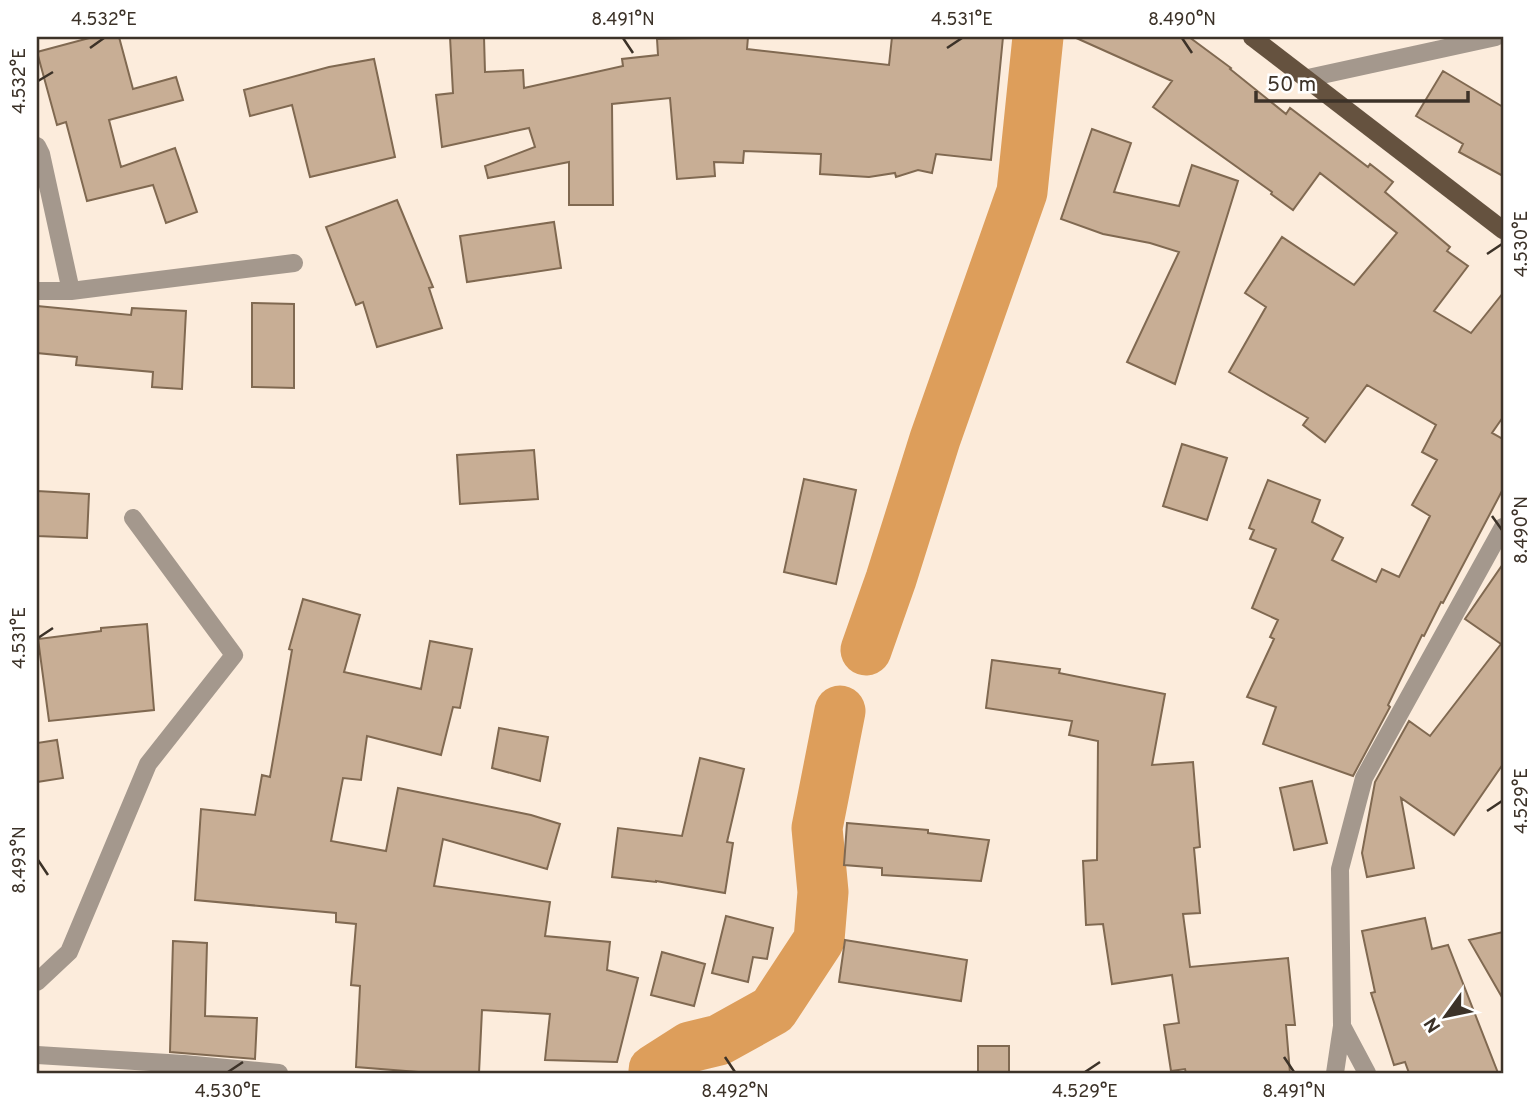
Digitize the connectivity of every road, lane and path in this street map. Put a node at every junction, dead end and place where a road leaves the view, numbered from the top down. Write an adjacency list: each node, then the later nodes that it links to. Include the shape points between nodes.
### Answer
1 (1252, 37): 3 (main road)
2 (1496, 37): 3 (street)
3 (1308, 78): 5 (main road)
4 (37, 146): 8 (street)
5 (1503, 230)
6 (294, 262): 8 (street)
7 (37, 290): 8 (street)
8 (71, 291)
9 (133, 518): 11 (street, via 234,654 148,764 69,952)
10 (1503, 527): 12 (street, via 1364,778 1340,869)
11 (37, 982)
12 (1342, 1026): 15 (street); 16 (street)
13 (37, 1055): 14 (street)
14 (279, 1073)
15 (1335, 1073)
16 (1367, 1073)

